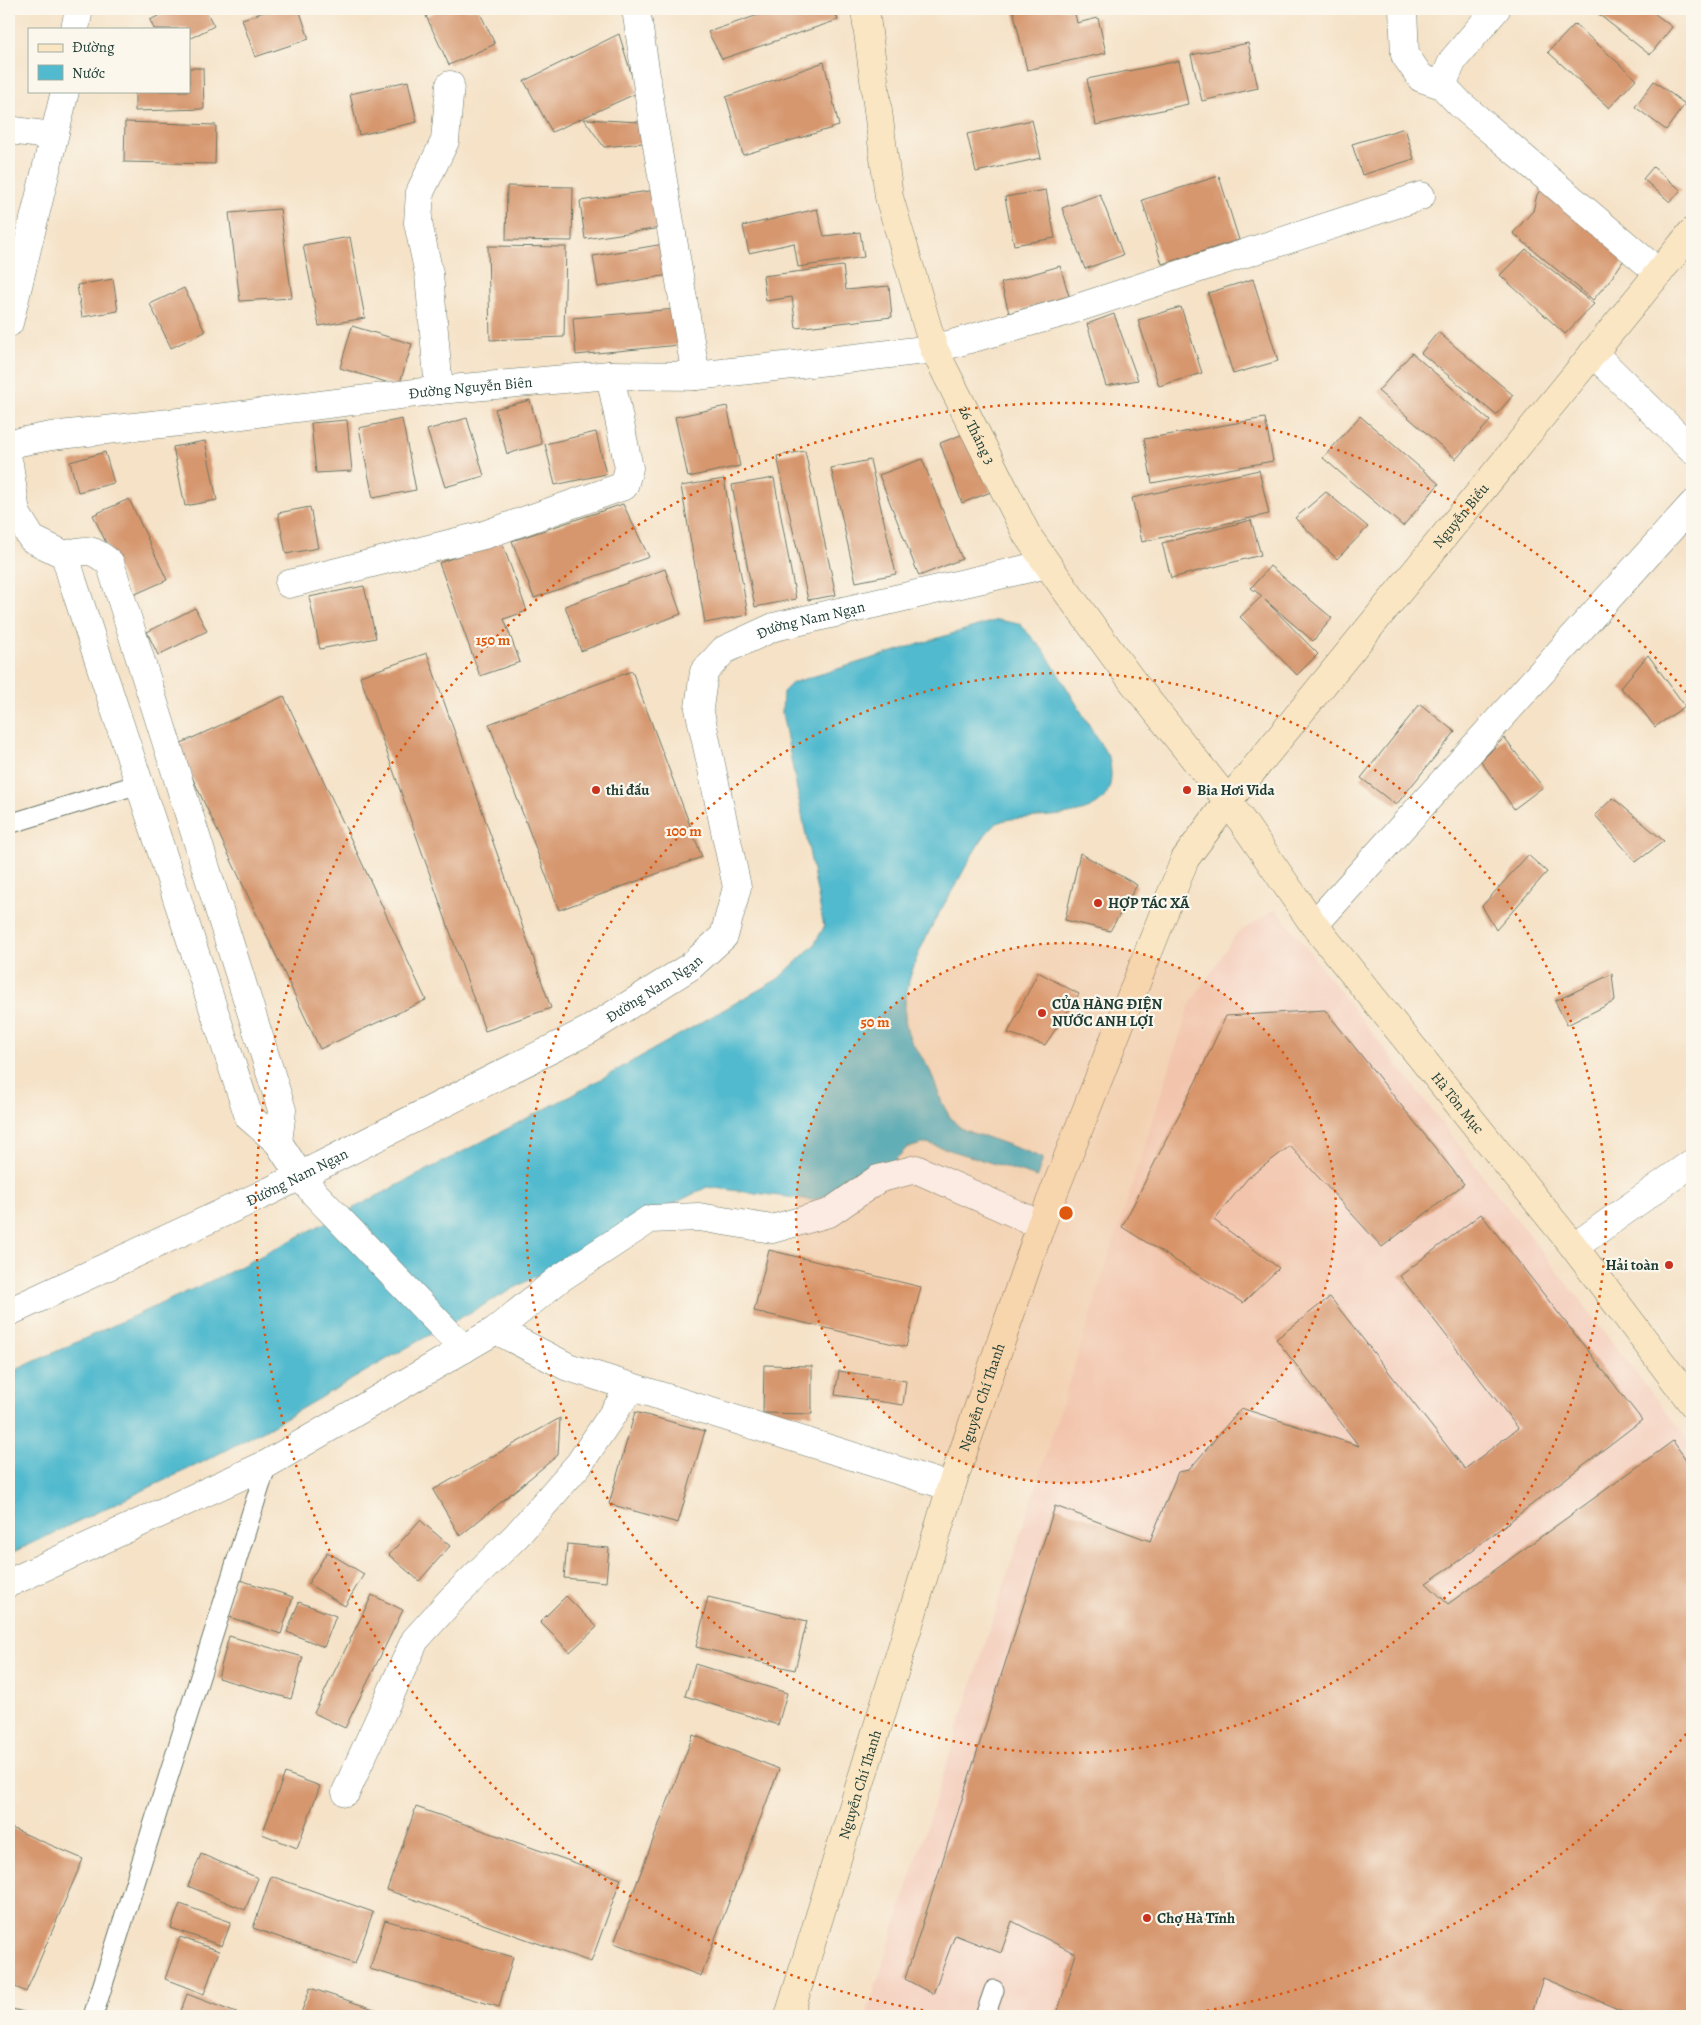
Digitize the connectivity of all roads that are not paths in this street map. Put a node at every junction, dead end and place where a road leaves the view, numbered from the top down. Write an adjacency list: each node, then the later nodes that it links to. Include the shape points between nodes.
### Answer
1 (79, 9): 6 (street)
2 (636, 9): 19 (street)
3 (865, 9): 16 (street, 26 Tháng 3, via 889,196)
4 (1403, 9): 8 (street, via 1405,55 1421,78)
5 (1496, 9): 8 (street, via 1453,60)
6 (76, 28)
7 (450, 85): 20 (street, via 445,141 420,192 418,223 430,274)
8 (1442, 85): 14 (street, via 1460,104)
9 (65, 92): 11 (street)
10 (9, 130): 11 (street)
11 (53, 136): 15 (street)
12 (1421, 196): 16 (street, Đường Nguyễn Biên, via 1065,312)
13 (1692, 232): 14 (street, Nguyễn Biểu)
14 (1659, 273): 17 (street, Nguyễn Biểu)
15 (9, 323)
16 (934, 349): 19 (street, Đường Nguyễn Biên); 26 (street, 26 Tháng 3, via 1027,535)
17 (1594, 353): 22 (street); 29 (street, Nguyễn Biểu)
18 (610, 375): 19 (street, Đường Nguyễn Biên); 20 (street, Đường Nguyễn Biên); 27 (street, via 629,468 624,486 484,535)
19 (696, 376)
20 (439, 390): 21 (street, Đường Nguyễn Biên, via 51,436)
21 (9, 444)
22 (1692, 450)
23 (9, 464): 25 (street, via 16,513 32,539)
24 (1692, 505): 31 (street)
25 (65, 554): 28 (street); 32 (street, via 87,550 110,563 282,1110)
26 (1047, 564): 29 (street, 26 Tháng 3, via 1133,682); 34 (street, Đường Nam Ngạn, via 774,627 724,650 704,672 699,708 736,887 724,936 691,966 589,1030)
27 (289, 584)
28 (139, 784): 30 (lane); 32 (street, via 249,1117)
29 (1228, 801): 31 (street, Hà Tôn Mục); 35 (street, Nguyễn Chí Thanh, via 1185,859)
30 (9, 824)
31 (1314, 925): 36 (street, Hà Tôn Mục)
32 (278, 1142): 34 (street)
33 (1692, 1163): 36 (street)
34 (308, 1185): 37 (street, Đường Nam Ngạn); 39 (street)
35 (1041, 1225): 38 (street, via 916,1169 878,1179 829,1213 772,1229 699,1217 650,1218 559,1279); 43 (street, Nguyễn Chí Thanh)
36 (1574, 1247): 41 (street, Hà Tôn Mục)
37 (9, 1312)
38 (496, 1330): 39 (street); 40 (street, via 568,1367)
39 (455, 1340): 42 (street)
40 (631, 1387): 43 (street); 45 (street, via 579,1464 517,1535 416,1640)
41 (1692, 1403)
42 (267, 1464): 44 (street); 47 (lane)
43 (951, 1487): 48 (street, Nguyễn Chí Thanh)
44 (9, 1584)
45 (346, 1792)
46 (994, 1990): 49 (lane)
47 (93, 2016)
48 (789, 2016)
49 (986, 2016)

